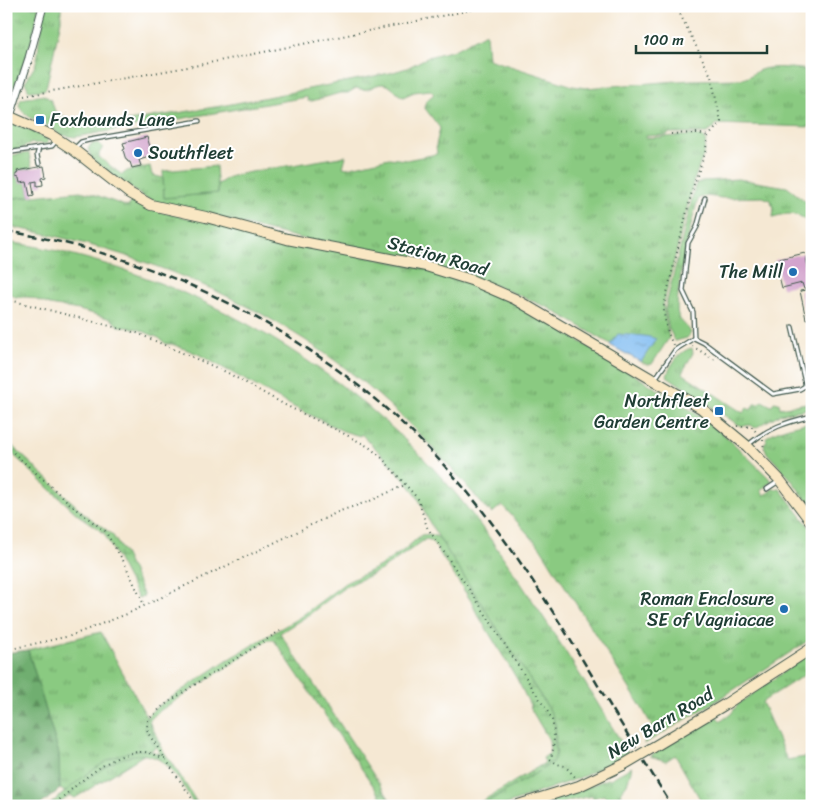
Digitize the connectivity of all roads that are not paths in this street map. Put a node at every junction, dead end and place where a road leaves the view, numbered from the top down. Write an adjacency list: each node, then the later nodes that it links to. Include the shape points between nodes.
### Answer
1 (43, 6): 3 (street)
2 (6, 93): 3 (lane)
3 (15, 98): 4 (street)
4 (8, 115): 6 (main road, Station Road)
5 (199, 121): 8 (lane, via 85,141)
6 (58, 139): 7 (lane, via 52,146); 8 (main road, Station Road)
7 (39, 148): 9 (lane); 10 (lane)
8 (74, 150): 14 (main road, Station Road, via 142,201 156,206 287,239 426,266 499,291)
9 (6, 153)
10 (39, 164)
11 (705, 198): 13 (lane, via 697,227 688,243 683,291 692,312)
12 (792, 327): 15 (lane)
13 (694, 338): 14 (lane, via 677,349); 15 (lane, via 773,394)
14 (654, 380): 18 (main road, Station Road, via 701,408)
15 (804, 386): 16 (lane)
16 (812, 386)
17 (812, 416): 18 (lane, via 778,425)
18 (747, 446): 19 (main road, Station Road)
19 (780, 480): 20 (lane); 21 (main road, Station Road)
20 (767, 489)
21 (812, 523)
22 (812, 648): 23 (main road, New Barn Road, bridge, via 623,765 578,786)
23 (515, 806)

